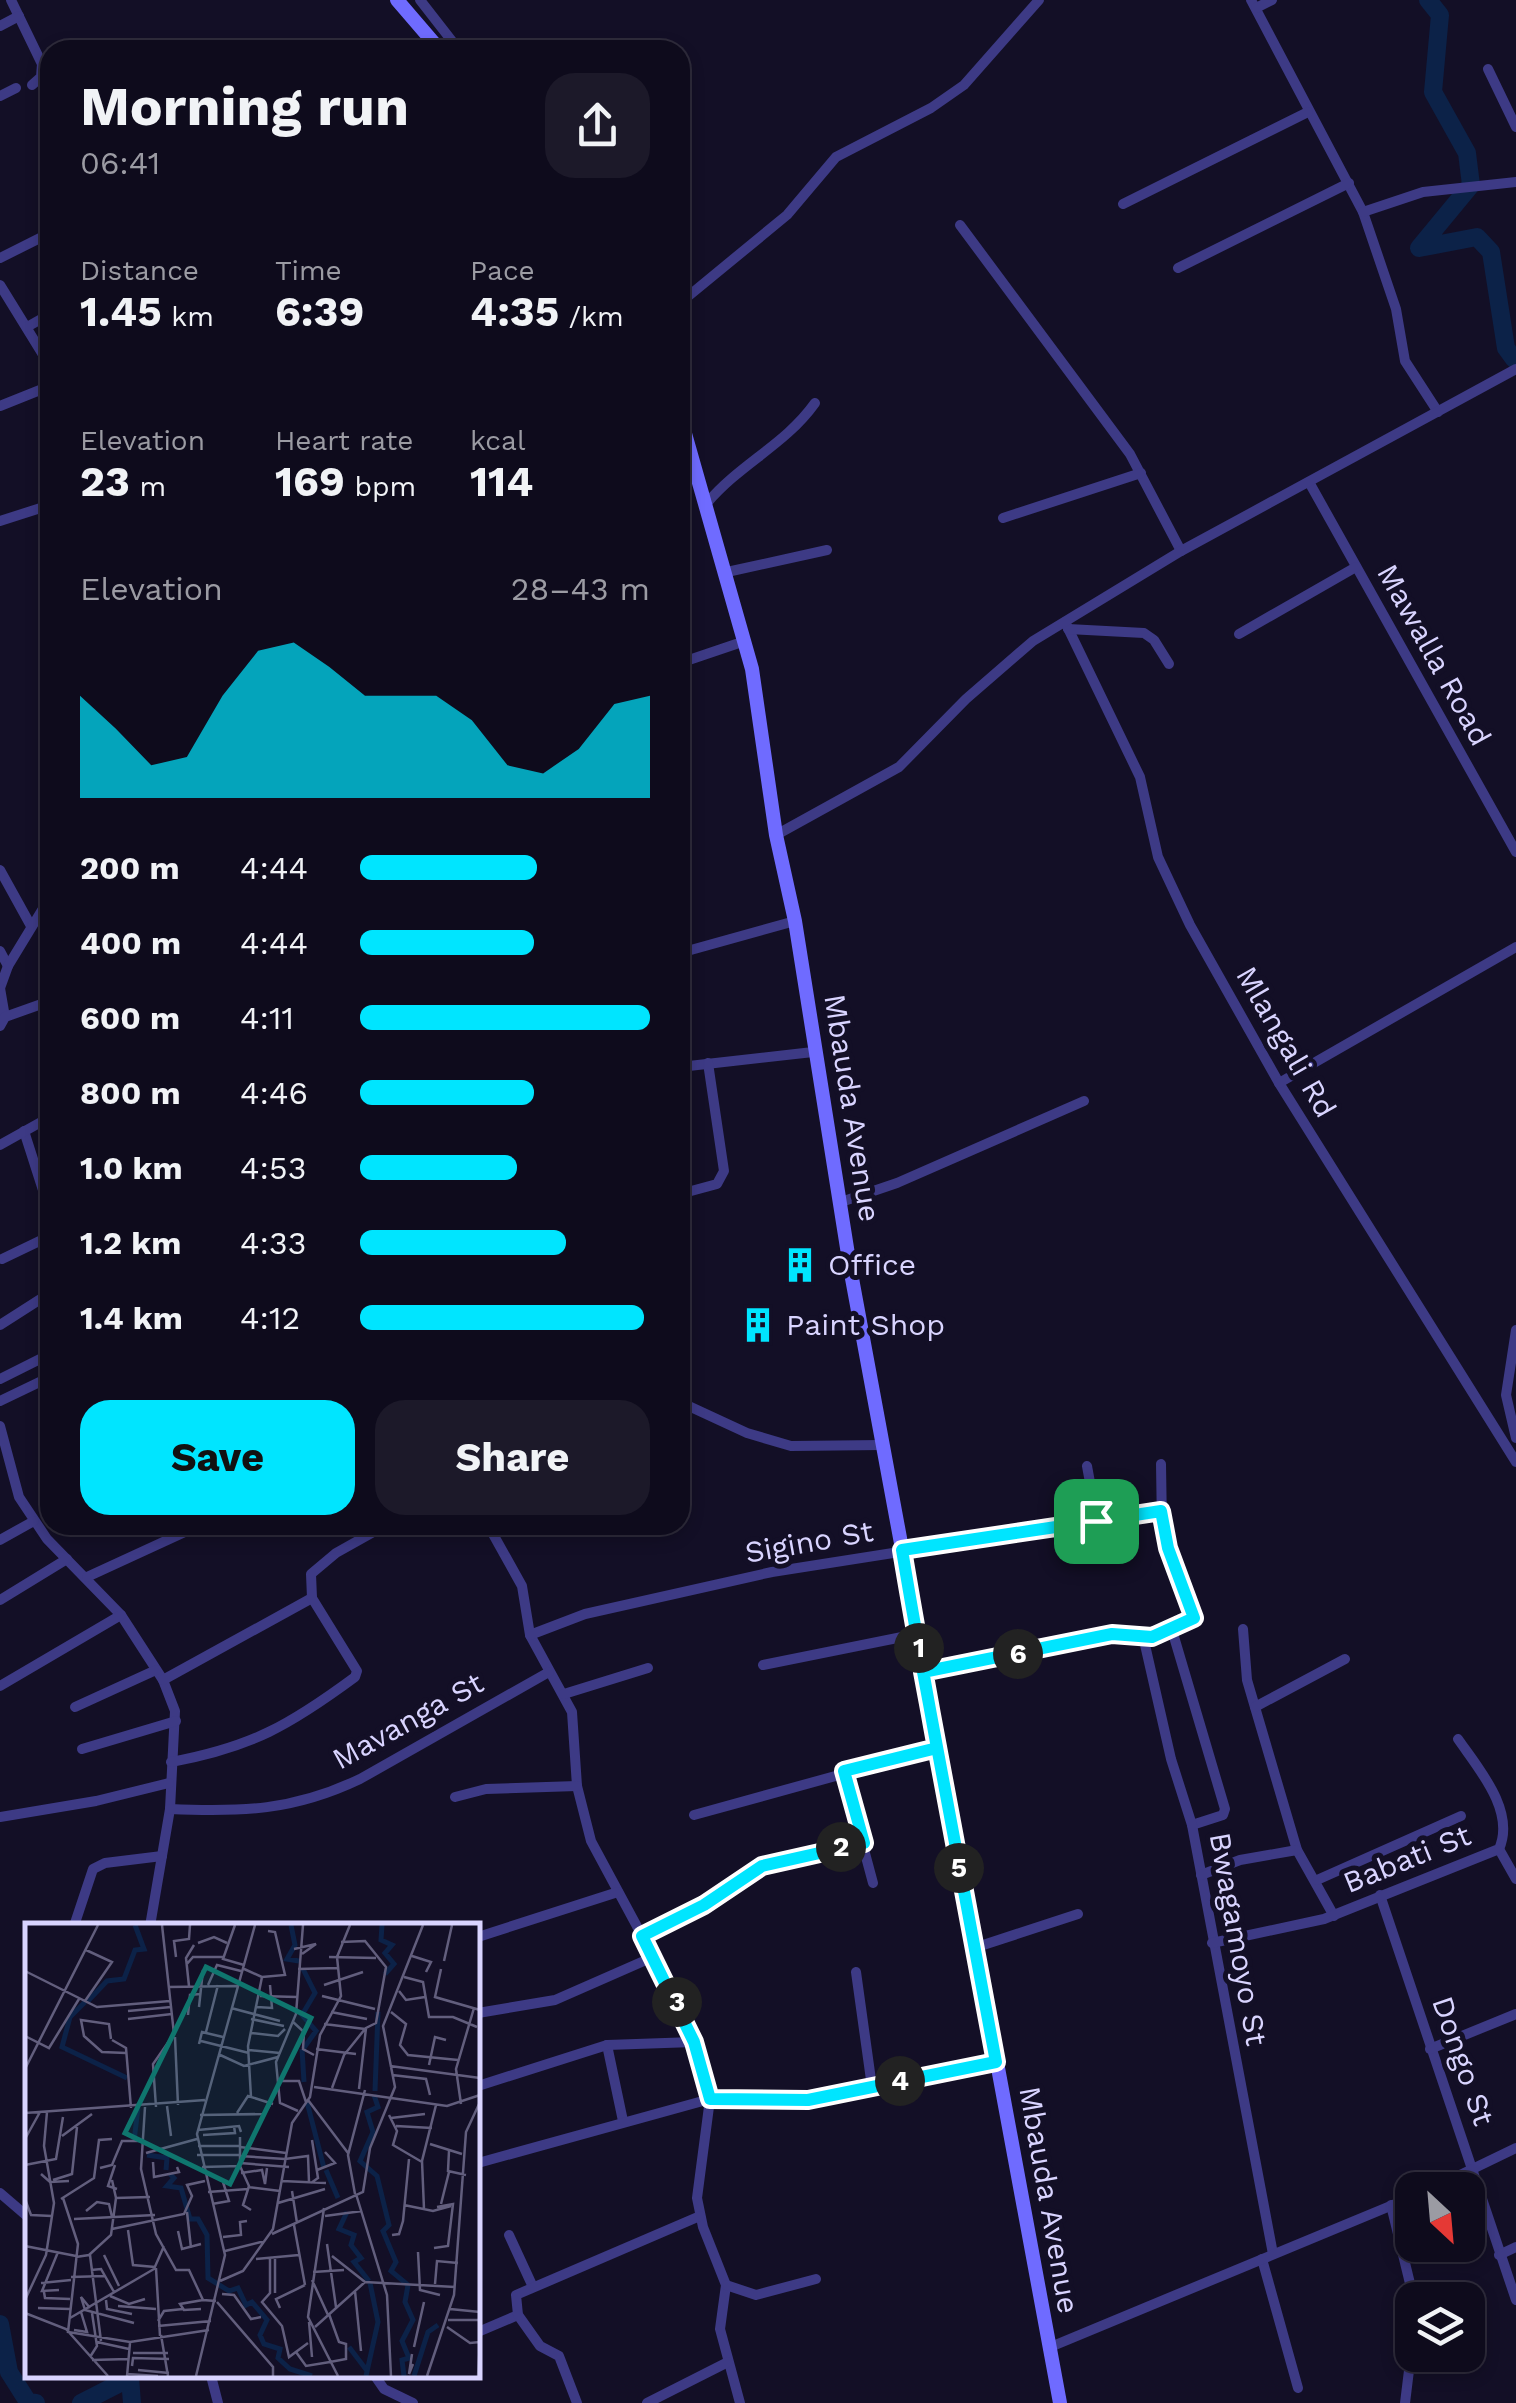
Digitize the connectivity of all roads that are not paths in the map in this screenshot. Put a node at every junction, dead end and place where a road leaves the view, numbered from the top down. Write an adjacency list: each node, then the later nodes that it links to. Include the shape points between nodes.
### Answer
1 (10, 0): 6 (street)
2 (1038, 0): 27 (street, via 964,85 836,157 788,215)
3 (1272, 0): 5 (street)
4 (409, 2): 8 (street); 9 (street)
5 (1253, 4): 16 (street)
6 (19, 16): 7 (street); 10 (street)
7 (0, 26)
8 (433, 40)
9 (449, 40)
10 (40, 60)
11 (1488, 69): 17 (street)
12 (40, 79): 13 (street)
13 (32, 85)
14 (16, 88): 15 (street)
15 (0, 96)
16 (1308, 112): 19 (street); 20 (street)
17 (1516, 127)
18 (1516, 182): 21 (street, via 1423,192)
19 (1349, 183): 21 (street); 25 (street)
20 (1123, 204)
21 (1363, 212): 36 (street, via 1405,360)
22 (960, 225): 38 (street)
23 (40, 238): 24 (street)
24 (0, 258)
25 (1178, 268)
26 (0, 285): 28 (street)
27 (690, 296)
28 (5, 302): 30 (street)
29 (40, 319): 30 (street)
30 (26, 327): 31 (street)
31 (40, 350)
32 (1516, 368): 36 (street)
33 (40, 390): 35 (street)
34 (816, 403): 40 (street, via 784,440 732,473)
35 (0, 406)
36 (1438, 412): 39 (street)
37 (690, 462): 40 (street, Mbauda Avenue)
38 (1141, 474): 42 (street); 45 (street)
39 (1309, 482): 45 (street); 46 (street, Mawalla Road)
40 (707, 503): 47 (street, Mbauda Avenue)
41 (40, 507): 43 (street)
42 (1004, 518)
43 (0, 521)
44 (827, 550): 47 (street)
45 (1181, 552): 48 (street)
46 (1356, 567): 49 (street); 54 (street, Mawalla Road)
47 (728, 572): 50 (street, Mbauda Avenue)
48 (1067, 625): 52 (street, via 1144,633); 53 (street, via 1004,663 899,767); 69 (street, Mlangali Rd, via 1144,788 1167,880)
49 (1239, 634)
50 (745, 642): 51 (street); 53 (street, Mbauda Avenue)
51 (690, 660)
52 (1169, 664)
53 (776, 834): 57 (street, Mbauda Avenue)
54 (1516, 852)
55 (0, 870): 58 (street)
56 (40, 912): 58 (street)
57 (795, 921): 61 (street); 66 (street, Mbauda Avenue)
58 (31, 926): 62 (street)
59 (1516, 947): 69 (street)
60 (0, 951): 62 (street)
61 (690, 951)
62 (8, 966): 63 (street)
63 (0, 988): 65 (street)
64 (40, 1006): 65 (street)
65 (3, 1021)
66 (814, 1052): 67 (street); 76 (street, Mbauda Avenue)
67 (708, 1063): 68 (street); 75 (street, via 724,1170 716,1184)
68 (690, 1066)
69 (1278, 1083): 90 (street, Mlangali Rd)
70 (1084, 1101): 76 (street)
71 (40, 1122): 72 (street)
72 (24, 1131): 73 (street); 74 (street)
73 (0, 1145)
74 (40, 1181)
75 (690, 1191)
76 (841, 1202): 89 (street, Mbauda Avenue)
77 (40, 1241): 78 (street)
78 (2, 1258)
79 (40, 1300): 80 (street)
80 (0, 1325)
81 (1516, 1330): 88 (street, via 1506,1394)
82 (40, 1359): 83 (street)
83 (0, 1379)
84 (40, 1383): 85 (street)
85 (0, 1401)
86 (690, 1407): 89 (street, via 790,1446)
87 (0, 1426): 93 (street)
88 (1516, 1438)
89 (882, 1445): 103 (street, Mbauda Avenue)
90 (1516, 1462)
91 (1161, 1464): 94 (street)
92 (1087, 1466): 96 (street)
93 (6, 1485): 95 (street)
94 (1161, 1511): 96 (street, Sigino St); 109 (street, via 1168,1548 1196,1616)
95 (34, 1521): 97 (street); 102 (street)
96 (1096, 1521): 103 (street, Sigino St)
97 (40, 1528)
98 (46, 1535): 104 (street)
99 (179, 1535): 105 (street)
100 (369, 1535): 106 (street, via 318,1565 311,1574)
101 (494, 1535): 112 (street, via 522,1586)
102 (0, 1540)
103 (902, 1550): 111 (street, Mbauda Avenue); 112 (street, Sigino St, via 585,1614)
104 (66, 1559): 105 (street); 107 (street)
105 (88, 1578): 108 (street)
106 (312, 1598): 120 (street); 129 (street, via 355,1677 285,1726 240,1747)
107 (0, 1600)
108 (122, 1615): 117 (street); 121 (street)
109 (1172, 1630): 113 (street); 138 (street, via 1226,1809)
110 (1243, 1630): 123 (street)
111 (916, 1634): 115 (street); 119 (street, Mbauda Avenue)
112 (530, 1635): 118 (street)
113 (1144, 1636): 119 (street, via 1112,1634); 138 (street, Bwagamoyo St)
114 (1345, 1659): 123 (street)
115 (763, 1665)
116 (648, 1668): 122 (street)
117 (156, 1670): 120 (street); 124 (street)
118 (549, 1672): 122 (street); 134 (street, Mavanga St, via 328,1793 268,1810)
119 (923, 1672): 127 (street, Mbauda Avenue)
120 (163, 1680): 125 (street)
121 (0, 1686)
122 (564, 1694): 132 (street, via 574,1724)
123 (1255, 1706): 141 (street)
124 (75, 1707)
125 (176, 1722): 128 (street); 129 (street)
126 (1458, 1739): 140 (street, Babati St, via 1503,1812)
127 (937, 1748): 130 (street); 156 (street, Mbauda Avenue)
128 (82, 1749)
129 (171, 1762): 131 (street)
130 (844, 1771): 135 (street); 139 (street)
131 (169, 1783): 134 (street); 137 (street)
132 (577, 1786): 133 (street); 147 (street, via 590,1841)
133 (455, 1796)
134 (170, 1809): 142 (street)
135 (694, 1814)
136 (1461, 1816): 145 (street)
137 (0, 1817)
138 (1192, 1825): 143 (street, Bwagamoyo St)
139 (864, 1843): 146 (street); 154 (street, via 762,1866)
140 (1500, 1849): 144 (street); 148 (street, Babati St)
141 (1297, 1850): 143 (street); 145 (street)
142 (162, 1856): 151 (street, via 92,1870); 152 (street)
143 (1201, 1875): 155 (street, Bwagamoyo St)
144 (1516, 1879)
145 (1317, 1880): 150 (street)
146 (872, 1883)
147 (618, 1892): 153 (street); 154 (street)
148 (1380, 1895): 150 (street, Babati St); 163 (street, Dongo St)
149 (1078, 1914): 156 (street)
150 (1334, 1916): 155 (street, Babati St)
151 (75, 1923)
152 (151, 1923)
153 (480, 1936)
154 (642, 1936): 157 (street)
155 (1212, 1943): 181 (street, Bwagamoyo St)
156 (974, 1948): 164 (street, Mbauda Avenue)
157 (654, 1957): 159 (street, via 555,2000); 161 (street)
158 (856, 1972): 166 (street)
159 (480, 2013)
160 (1516, 2014): 163 (street)
161 (694, 2042): 162 (street); 167 (street)
162 (606, 2045): 165 (street); 168 (street)
163 (1430, 2049): 171 (street, Dongo St)
164 (996, 2062): 166 (street); 189 (street, Mbauda Avenue)
165 (480, 2085)
166 (872, 2086): 167 (street, via 808,2100)
167 (710, 2099): 168 (street); 177 (street, via 697,2185)
168 (623, 2121): 170 (street)
169 (1516, 2148): 171 (street)
170 (480, 2162)
171 (1474, 2172)
172 (1, 2196): 176 (street)
173 (1395, 2204): 174 (street)
174 (1391, 2206): 181 (street); 183 (street)
175 (1485, 2209): 180 (street, Dongo St)
176 (25, 2216)
177 (700, 2216): 184 (street); 185 (street)
178 (509, 2235): 185 (street)
179 (1516, 2247): 180 (street)
180 (1499, 2255): 186 (street, Dongo St)
181 (1267, 2256): 189 (street); 194 (street, Bwagamoyo St)
182 (816, 2279): 184 (street, via 756,2294)
183 (1410, 2282)
184 (726, 2286): 190 (street, via 720,2329)
185 (533, 2287): 187 (street, via 515,2298)
186 (1516, 2300)
187 (518, 2315): 188 (street); 197 (street, via 540,2346 558,2356)
188 (480, 2331)
189 (1048, 2348): 200 (street, Mbauda Avenue)
190 (728, 2362): 198 (street); 199 (street)
191 (1409, 2372): 201 (street)
192 (211, 2378): 195 (street)
193 (375, 2378): 196 (street, via 384,2390)
194 (1298, 2388)
195 (218, 2403)
196 (413, 2403)
197 (577, 2403)
198 (647, 2403)
199 (740, 2403)
200 (1060, 2403)
201 (1405, 2403)

